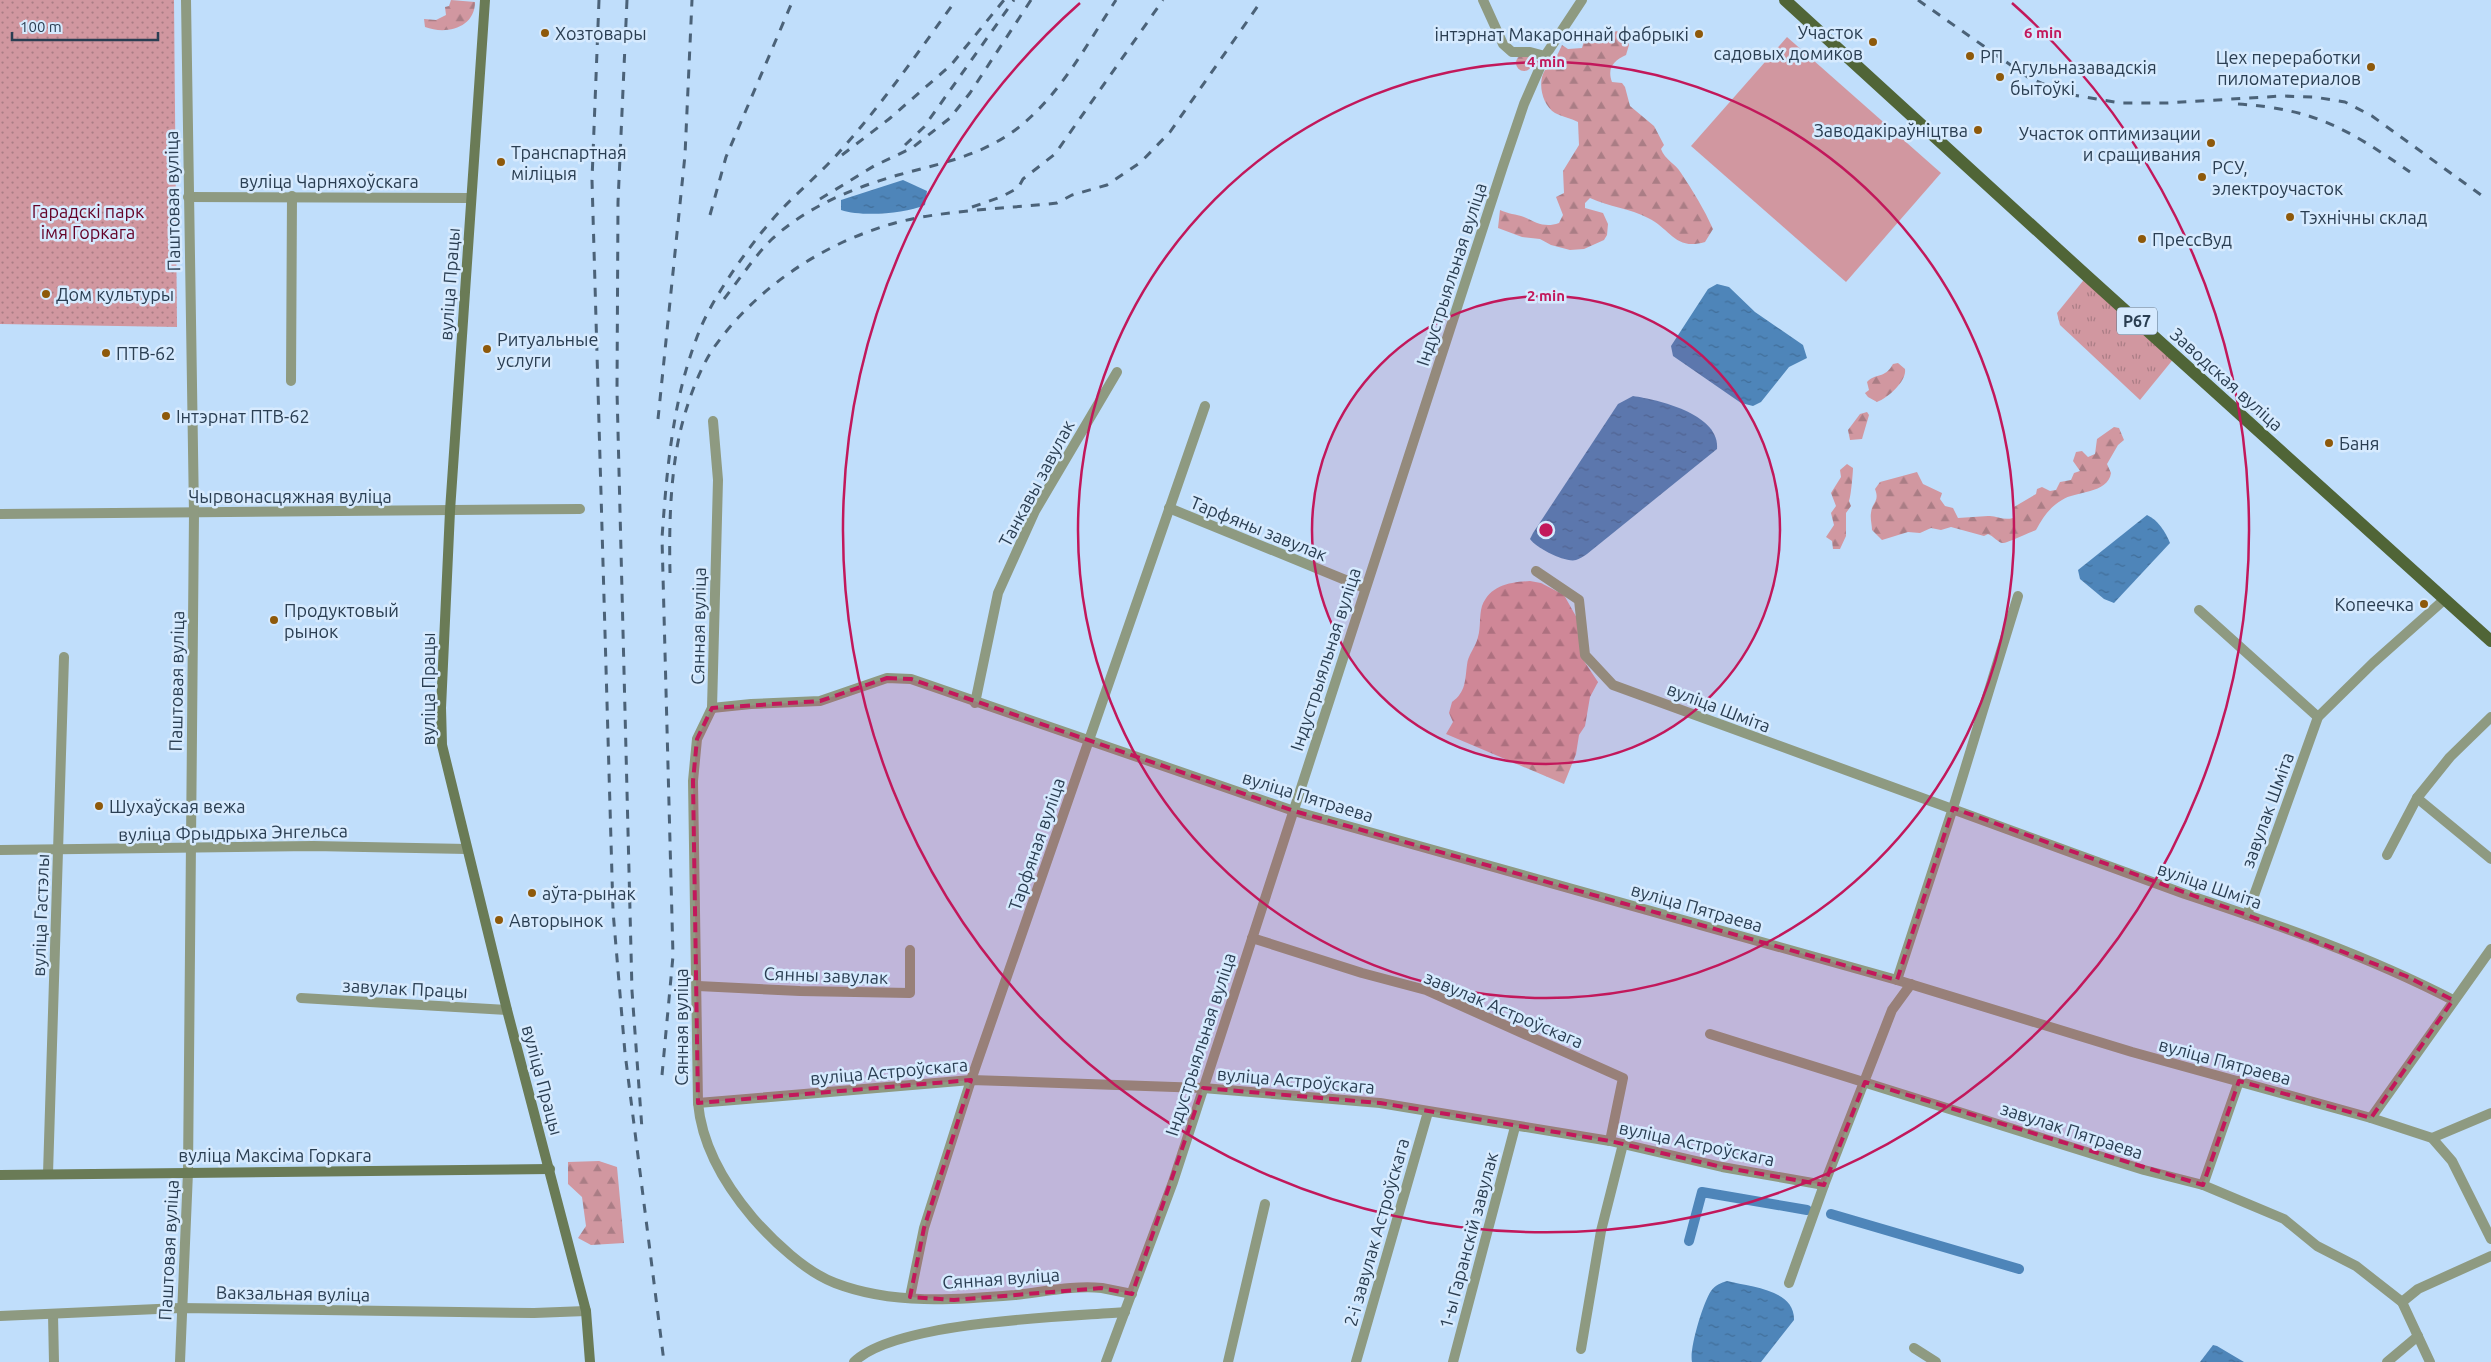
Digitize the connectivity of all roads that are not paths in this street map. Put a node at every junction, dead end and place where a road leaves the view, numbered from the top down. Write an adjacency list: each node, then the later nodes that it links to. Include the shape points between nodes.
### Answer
1 (186, 0): 8 (street, Паштовая вуліца)
2 (485, 0): 9 (main road, вуліца Працы)
3 (1482, 0): 6 (street, via 1503,44 1512,52)
4 (1582, 0): 6 (street, Індустрыяльная вуліца)
5 (1785, 0): 22 (main road, Заводская вуліца / Р67)
6 (1545, 56): 20 (street, Індустрыяльная вуліца, via 1506,157)
7 (292, 196): 8 (street, вуліца Чарняхоўскага); 9 (street, вуліца Чарняхоўскага); 11 (street)
8 (188, 197): 17 (street, Паштовая вуліца)
9 (470, 198): 16 (main road, вуліца Працы)
10 (1117, 372): 26 (street, Танкавы завулак, via 1035,511 998,593)
11 (291, 381)
12 (1205, 406): 15 (street, Тарфяная вуліца)
13 (713, 421): 27 (street, Сянная вуліца, via 718,480)
14 (580, 508): 16 (street, Чырвонасцяжная вуліца)
15 (1169, 508): 20 (street, Тарфяны завулак); 30 (street, Тарфяная вуліца)
16 (450, 511): 17 (street, Чырвонасцяжная вуліца); 35 (main road, вуліца Працы, via 442,746)
17 (194, 513): 18 (street, Чырвонасцяжная вуліца); 34 (street, Паштовая вуліца)
18 (0, 514)
19 (1536, 571): 32 (street, вуліца Шміта, via 1579,600 1585,655 1613,685)
20 (1365, 588): 33 (street, Індустрыяльная вуліца)
21 (2018, 596): 32 (street)
22 (2445, 599): 24 (main road, Заводская вуліца / Р67); 28 (street, завулак Шміта)
23 (2199, 610): 28 (street)
24 (2491, 640)
25 (64, 657): 37 (street, вуліца Гастэлы)
26 (975, 703): 27 (street, вуліца Пятраева, via 911,679 887,678 820,701); 30 (street, вуліца Пятраева)
27 (712, 708): 46 (street, Сянная вуліца, via 697,739 693,781)
28 (2318, 717): 40 (street, завулак Шміта)
29 (2491, 717): 31 (street, via 2450,757)
30 (1089, 742): 33 (street, вуліца Пятраева); 51 (street, Тарфяная вуліца)
31 (2418, 798): 38 (street); 39 (street)
32 (1953, 808): 40 (street, вуліца Шміта); 44 (street)
33 (1294, 811): 41 (street, Індустрыяльная вуліца); 44 (street, вуліца Пятраева)
34 (191, 848): 35 (street, вуліца Фрыдрыха Энгельса); 37 (street, вуліца Фрыдрыха Энгельса); 64 (street, Паштовая вуліца)
35 (466, 849): 49 (main road, вуліца Працы)
36 (0, 850): 37 (street, вуліца Фрыдрыха Энгельса)
37 (58, 850): 66 (street, вуліца Гастэлы)
38 (2387, 855)
39 (2491, 859)
40 (2247, 915): 48 (street, вуліца Шміта, via 2406,976)
41 (1252, 938): 54 (street, Індустрыяльная вуліца); 61 (street, завулак Астроўскага, via 1426,990 1623,1078)
42 (2491, 949): 48 (street)
43 (910, 950): 46 (street, Сянны завулак, via 910,993)
44 (1897, 980): 45 (street, вуліца Пятраева)
45 (1911, 984): 52 (street, вуліца Пятраева, via 2132,1052); 53 (street, via 1892,1010)
46 (698, 986): 55 (street, Сянная вуліца)
47 (301, 998): 49 (street, завулак Працы)
48 (2453, 1000): 58 (street)
49 (507, 1010): 63 (main road, вуліца Працы)
50 (1710, 1034): 53 (street, завулак Пятраева)
51 (971, 1080): 54 (street, вуліца Астроўскага); 55 (street, вуліца Астроўскага); 74 (street, Тарфяная вуліца, via 924,1228)
52 (2239, 1081): 58 (street, вуліца Пятраева); 68 (street)
53 (1865, 1082): 67 (street); 68 (street, завулак Пятраева, via 2144,1170)
54 (1203, 1088): 56 (street, вуліца Астроўскага, via 1332,1098); 73 (street, Індустрыяльная вуліца)
55 (698, 1104): 74 (street, Сянная вуліца, via 708,1146 725,1181 780,1246 834,1283 875,1295)
56 (1428, 1112): 59 (street, вуліца Астроўскага); 90 (street, 2-і завулак Астроўскага)
57 (2491, 1112): 60 (street)
58 (2370, 1118): 60 (street, вуліца Пятраева)
59 (1515, 1127): 61 (street, вуліца Астроўскага); 91 (street, 1-ы Гаранскій завулак)
60 (2432, 1138): 70 (street, via 2452,1161)
61 (1610, 1141): 62 (street, вуліца Астроўскага)
62 (1623, 1144): 67 (street, вуліца Астроўскага, via 1722,1167); 83 (street, via 1600,1231)
63 (550, 1169): 64 (main road, вуліца Максіма Горкага); 77 (main road, вуліца Працы)
64 (188, 1172): 66 (main road, вуліца Максіма Горкага); 76 (street, Паштовая вуліца)
65 (0, 1174): 66 (main road, вуліца Максіма Горкага)
66 (48, 1174)
67 (1824, 1185): 72 (street)
68 (2204, 1185): 75 (street, завулак Пятраева, via 2284,1219 2317,1246 2356,1266)
69 (1265, 1204): 89 (street)
70 (2491, 1239)
71 (2491, 1256): 75 (street, via 2418,1289)
72 (1790, 1283)
73 (1132, 1294): 74 (street, Сянная вуліца, via 1101,1288 954,1300); 78 (street, Індустрыяльная вуліца)
74 (910, 1297)
75 (2402, 1302): 81 (street)
76 (180, 1308): 77 (street, Вакзальная вуліца); 79 (street, Вакзальная вуліца); 85 (street, Паштовая вуліца)
77 (586, 1311): 86 (main road, вуліца Працы)
78 (1125, 1312): 87 (street, via 977,1324 904,1337 888,1342); 88 (street, Індустрыяльная вуліца)
79 (53, 1314): 80 (street, Вакзальная вуліца); 84 (street)
80 (0, 1316)
81 (2418, 1336): 93 (street); 94 (street)
82 (1914, 1348): 92 (street)
83 (1581, 1350)
84 (54, 1362)
85 (180, 1362)
86 (590, 1362)
87 (854, 1362)
88 (1106, 1362)
89 (1228, 1362)
90 (1356, 1362)
91 (1453, 1362)
92 (1936, 1362)
93 (2387, 1362)
94 (2430, 1362)

